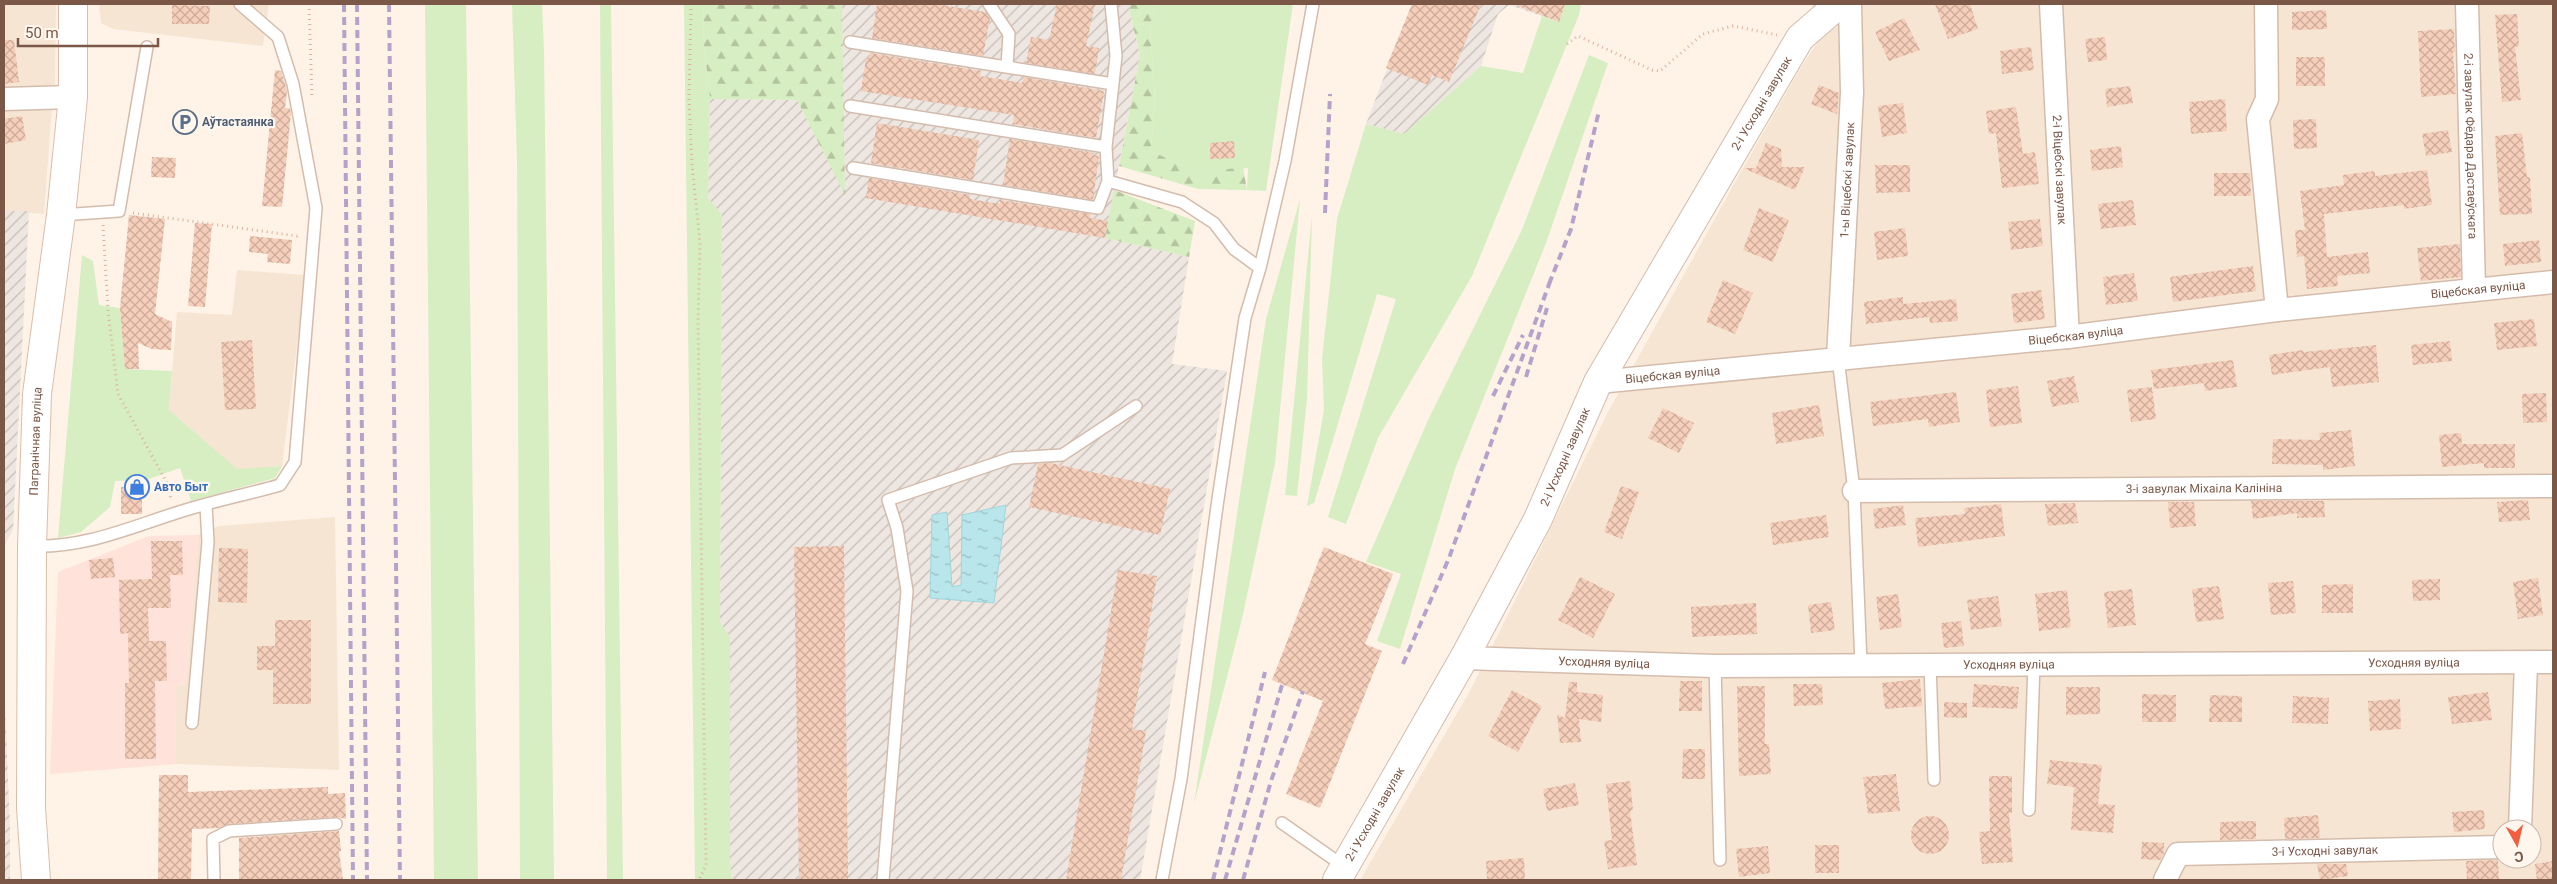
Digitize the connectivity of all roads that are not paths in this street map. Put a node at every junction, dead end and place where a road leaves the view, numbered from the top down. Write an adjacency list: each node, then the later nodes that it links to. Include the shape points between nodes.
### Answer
1 (73, 4): 15 (street, Пагранічная вуліца)
2 (240, 4): 32 (lane, via 278,37 292,84 316,208 295,462 280,485)
3 (989, 4): 13 (lane, via 1009,34)
4 (1111, 4): 14 (lane, via 1116,56)
5 (1313, 4): 22 (lane, via 1285,161)
6 (1839, 4): 28 (street, 2-і Усходні завулак, via 1800,38)
7 (1850, 4): 27 (street, 1-ы Віцебскі завулак, via 1852,93)
8 (2051, 4): 26 (street, 2-і Віцебскі завулак)
9 (2266, 4): 25 (street, via 2267,99 2258,119)
10 (2467, 4): 24 (street, 2-і завулак Фёдара Дастаеўскага)
11 (850, 42): 13 (lane)
12 (147, 47): 21 (lane, via 119,211)
13 (1007, 66): 14 (lane)
14 (1113, 84): 18 (lane)
15 (73, 97): 16 (street); 21 (street, Пагранічная вуліца)
16 (4, 99)
17 (850, 106): 18 (lane)
18 (1106, 147): 20 (lane)
19 (853, 168): 20 (lane, via 1098,208)
20 (1108, 181): 22 (lane, via 1182,202 1214,223 1234,249)
21 (61, 215): 33 (street, Пагранічная вуліца, via 37,394)
22 (1260, 268): 53 (lane, via 1245,318 1181,779)
23 (2553, 282): 24 (street, Віцебская вуліца)
24 (2474, 290): 25 (street, Віцебская вуліца)
25 (2277, 310): 26 (street, Віцебская вуліца)
26 (2068, 337): 27 (street, Віцебская вуліца)
27 (1838, 358): 28 (street, Віцебская вуліца); 31 (lane)
28 (1598, 382): 34 (street, 2-і Усходні завулак, via 1538,518)
29 (1136, 406): 52 (lane, via 1062,455 1011,458 888,500 897,528 907,591)
30 (2553, 486): 31 (street, 3-і завулак Міхаіла Калініна)
31 (1854, 491): 37 (lane)
32 (206, 505): 33 (lane, via 174,513 120,534 53,546); 41 (lane, via 208,542)
33 (32, 546): 50 (street, Пагранічная вуліца, via 31,808)
34 (1464, 658): 40 (street, Усходняя вуліца); 49 (street, 2-і Усходні завулак)
35 (2553, 662): 36 (street, Усходняя вуліца)
36 (2526, 663): 39 (street, Усходняя вуліца); 44 (street)
37 (1861, 664): 38 (street, Усходняя вуліца); 40 (street, Усходняя вуліца)
38 (1930, 664): 39 (street, Усходняя вуліца); 42 (lane)
39 (2034, 664): 43 (lane)
40 (1716, 666): 48 (lane)
41 (192, 723)
42 (1934, 780)
43 (2030, 810)
44 (2520, 819)
45 (1282, 823): 49 (lane)
46 (336, 824): 51 (lane, via 229,831 213,838)
47 (2492, 847): 54 (street, 3-і Усходні завулак, via 2178,854)
48 (1720, 860)
49 (1341, 874)
50 (36, 880)
51 (214, 880)
52 (883, 880)
53 (1162, 880)
54 (2165, 880)

